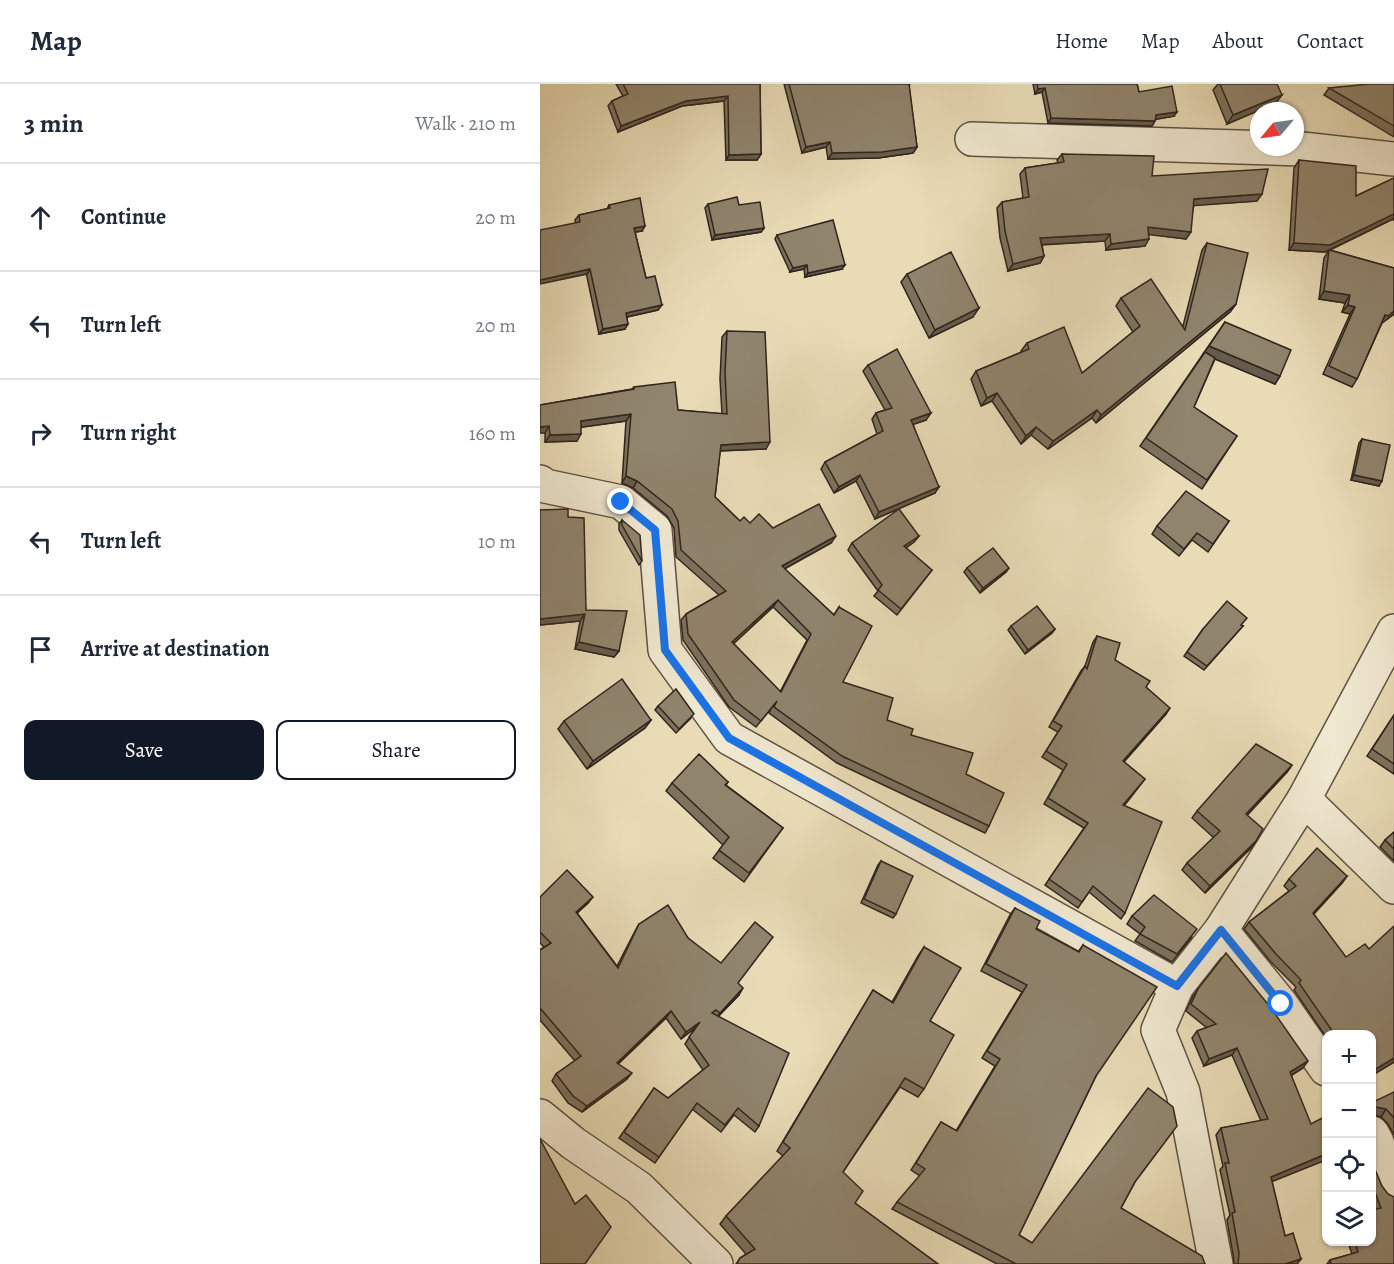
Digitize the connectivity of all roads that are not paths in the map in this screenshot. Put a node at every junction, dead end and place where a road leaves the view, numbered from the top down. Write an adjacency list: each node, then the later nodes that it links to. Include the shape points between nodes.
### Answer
1 (972, 140): 2 (street, via 1302,149)
2 (1394, 159)
3 (540, 482): 8 (street, via 621,502 655,530 665,650 729,738)
4 (1394, 631): 5 (street)
5 (1304, 799): 6 (street); 7 (street)
6 (1394, 887)
7 (1221, 930): 8 (street); 9 (street, via 1281,1004)
8 (1177, 986): 14 (street, via 1158,1029 1183,1092)
9 (1322, 1063)
10 (540, 1116): 13 (street, via 639,1188)
11 (1375, 1138): 12 (street)
12 (1394, 1186)
13 (716, 1264)
14 (1216, 1264)

